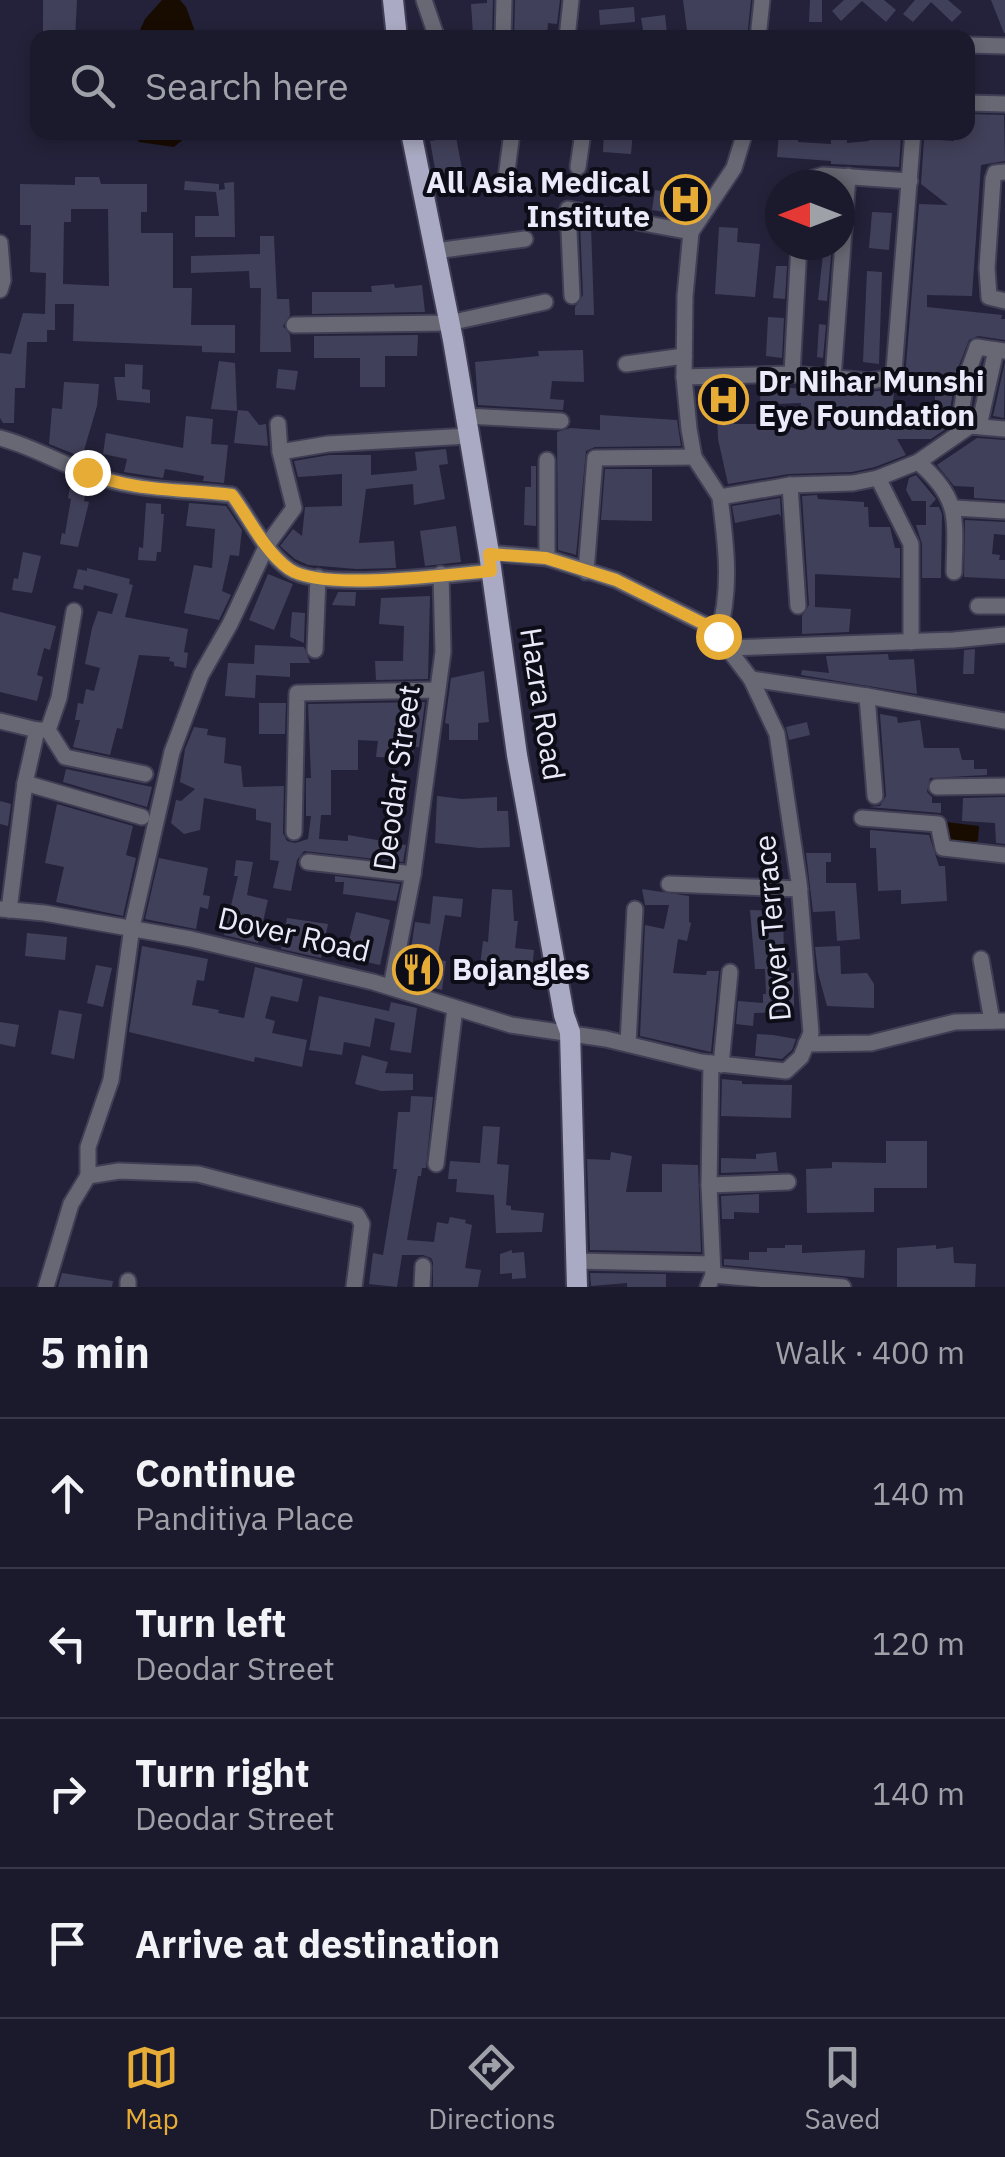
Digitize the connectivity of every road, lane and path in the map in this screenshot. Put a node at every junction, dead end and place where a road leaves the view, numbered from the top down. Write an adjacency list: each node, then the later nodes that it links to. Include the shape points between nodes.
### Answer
1 (393, 0): 6 (main road)
2 (424, 0): 7 (street)
3 (504, 0): 8 (street)
4 (571, 0): 9 (street)
5 (762, 0): 10 (street)
6 (397, 30)
7 (434, 30)
8 (503, 30)
9 (568, 30)
10 (759, 30)
11 (975, 45): 12 (street)
12 (1005, 46)
13 (975, 103): 14 (street)
14 (1005, 104)
15 (414, 140): 28 (main road, Hazra Road)
16 (511, 140): 24 (street)
17 (581, 140): 20 (street)
18 (743, 140): 25 (street, via 734,168)
19 (913, 140): 23 (street)
20 (578, 167)
21 (1005, 172): 34 (street, via 993,179 986,268 988,298)
22 (855, 177): 23 (street)
23 (910, 181): 43 (street, via 894,371 882,381)
24 (506, 186)
25 (691, 232): 33 (street, via 568,208); 39 (street)
26 (525, 238): 28 (street)
27 (0, 243): 29 (street)
28 (435, 251): 36 (main road, Hazra Road)
29 (1, 258): 32 (street)
30 (799, 260): 41 (street)
31 (842, 260): 43 (street)
32 (0, 290)
33 (572, 296)
34 (1005, 301)
35 (544, 302): 36 (street)
36 (449, 324): 37 (street); 46 (main road, Hazra Road)
37 (294, 325)
38 (1000, 350): 47 (street); 49 (street, via 977,347)
39 (684, 356): 40 (street); 42 (street)
40 (626, 364)
41 (792, 374): 42 (street); 43 (street)
42 (684, 377): 52 (street)
43 (833, 378)
44 (560, 422): 46 (street)
45 (278, 424): 51 (street)
46 (466, 426): 51 (street); 62 (main road, Hazra Road)
47 (979, 426): 48 (street); 49 (street)
48 (1005, 429)
49 (958, 433): 54 (street)
50 (0, 438): 60 (street, via 101,478 232,495)
51 (280, 452): 60 (street, via 294,508)
52 (694, 457): 57 (street); 63 (street, via 595,458)
53 (546, 460): 61 (street)
54 (918, 462): 55 (street); 58 (street)
55 (878, 478): 56 (street); 73 (street, via 910,544)
56 (790, 484): 57 (street); 67 (street)
57 (715, 491): 72 (street, via 728,560)
58 (955, 508): 59 (street); 64 (street)
59 (1005, 510)
60 (267, 546): 66 (street, via 293,572); 96 (street, via 201,675 172,752)
61 (546, 558): 62 (street); 63 (street)
62 (490, 562): 65 (street); 102 (main road, Hazra Road, via 517,755)
63 (586, 572): 72 (street, via 712,628)
64 (954, 572)
65 (440, 574): 66 (street, via 380,582); 76 (street, Deodar Street)
66 (318, 577): 74 (street)
67 (798, 606)
68 (978, 606): 69 (street)
69 (1005, 606)
70 (74, 611): 80 (street, via 59,698)
71 (1005, 636): 73 (street)
72 (723, 642): 73 (street); 75 (street, Dover Terrace)
73 (911, 642)
74 (315, 650)
75 (751, 678): 77 (street); 93 (street, Dover Terrace, via 777,734)
76 (437, 690): 88 (street, via 297,692); 91 (street, Deodar Street)
77 (868, 696): 79 (street); 85 (street)
78 (0, 721): 80 (street)
79 (1005, 721)
80 (43, 730): 81 (street, via 65,757); 82 (street)
81 (145, 774)
82 (25, 783): 86 (street); 95 (street)
83 (937, 786): 84 (street)
84 (1005, 786)
85 (874, 796)
86 (142, 817)
87 (862, 818): 89 (street, via 938,824 943,848)
88 (294, 832)
89 (1005, 855)
90 (308, 862): 91 (street)
91 (413, 874): 99 (street, Deodar Street)
92 (669, 884): 93 (street)
93 (800, 889): 104 (street, Dover Terrace)
94 (635, 909): 103 (street)
95 (5, 910): 96 (street, Dover Road)
96 (132, 927): 99 (street, Dover Road); 107 (street, via 111,1080 88,1147)
97 (981, 959): 101 (street)
98 (730, 972): 105 (street)
99 (391, 987): 100 (street, Dover Road)
100 (454, 1008): 102 (street, Dover Road, via 511,1025); 106 (street)
101 (999, 1021): 104 (street, via 955,1022 871,1043)
102 (570, 1032): 103 (street, Dover Terrace); 110 (main road, Hazra Road)
103 (628, 1044): 105 (street, Dover Terrace)
104 (806, 1044): 105 (street, Dover Terrace, via 786,1071)
105 (716, 1064): 109 (street)
106 (436, 1164)
107 (88, 1176): 113 (street, via 71,1204); 114 (street, via 119,1170 198,1174 357,1215 362,1224)
108 (788, 1182): 109 (street)
109 (709, 1185): 112 (street)
110 (576, 1261): 112 (street); 116 (main road, Hazra Road)
111 (423, 1266): 115 (street)
112 (711, 1275): 117 (street)
113 (46, 1287)
114 (354, 1287)
115 (422, 1287)
116 (577, 1287)
117 (843, 1287)

